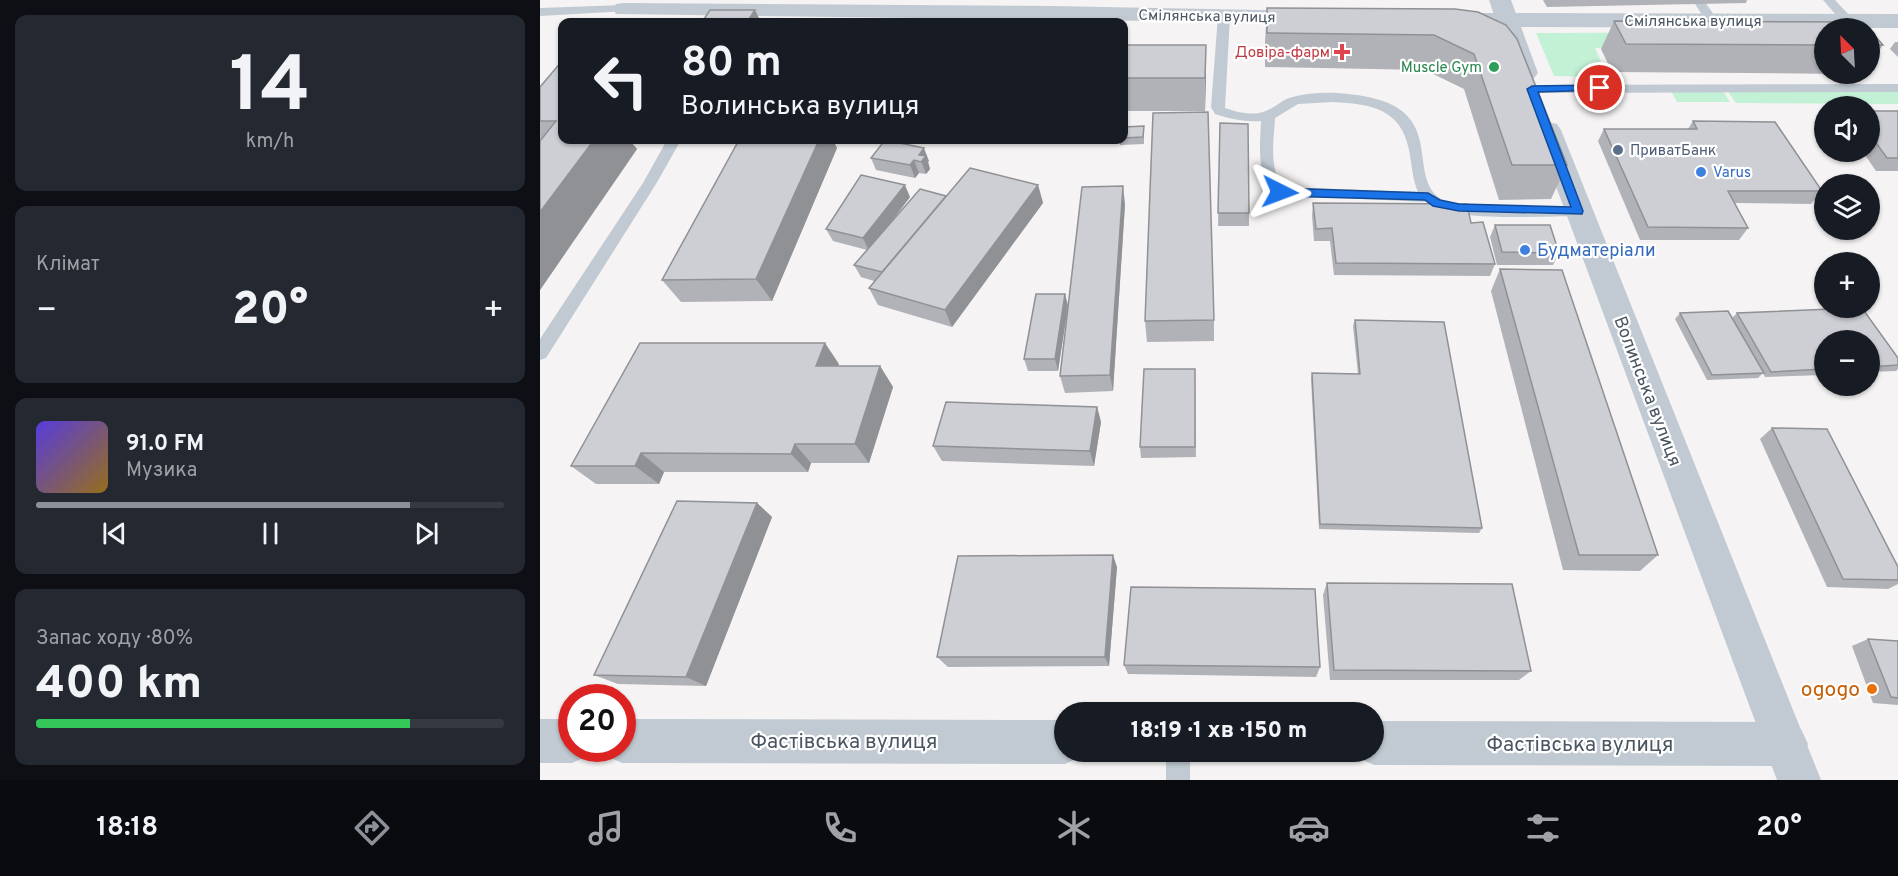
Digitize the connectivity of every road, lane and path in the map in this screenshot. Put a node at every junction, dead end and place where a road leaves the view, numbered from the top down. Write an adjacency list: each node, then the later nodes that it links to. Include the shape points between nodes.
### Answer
1 (1829, 0): 10 (lane)
2 (779, 5): 6 (street, Смілянська вулиця); 7 (street, Смілянська вулиця)
3 (1503, 10): 9 (street, Смілянська вулиця, via 1706,12); 11 (street, Смілянська вулиця); 15 (street, Волинська вулиця)
4 (623, 11): 5 (lane); 6 (street, Смілянська вулиця)
5 (540, 12)
6 (707, 16)
7 (1224, 16): 8 (street, Смілянська вулиця); 16 (lane, via 1220,111 1239,116)
8 (1328, 18)
9 (1814, 18)
10 (1845, 18)
11 (1455, 20)
12 (1880, 21): 13 (street, Смілянська вулиця)
13 (1898, 21)
14 (1898, 88): 15 (lane)
15 (1532, 89): 19 (street, Волинська вулиця)
16 (1268, 116): 18 (lane, via 1294,100 1358,101 1388,107 1409,124); 18 (lane, via 1268,175 1280,192)
17 (672, 144): 20 (lane)
18 (1428, 197): 19 (lane, via 1446,206)
19 (1578, 211): 27 (street, Волинська вулиця)
20 (540, 353)
21 (540, 741): 22 (street)
22 (558, 741)
23 (636, 741): 24 (street, Фастівська вулиця)
24 (1054, 742)
25 (1384, 743): 27 (street, Фастівська вулиця)
26 (1178, 762): 28 (lane)
27 (1792, 762)
28 (1179, 780)

